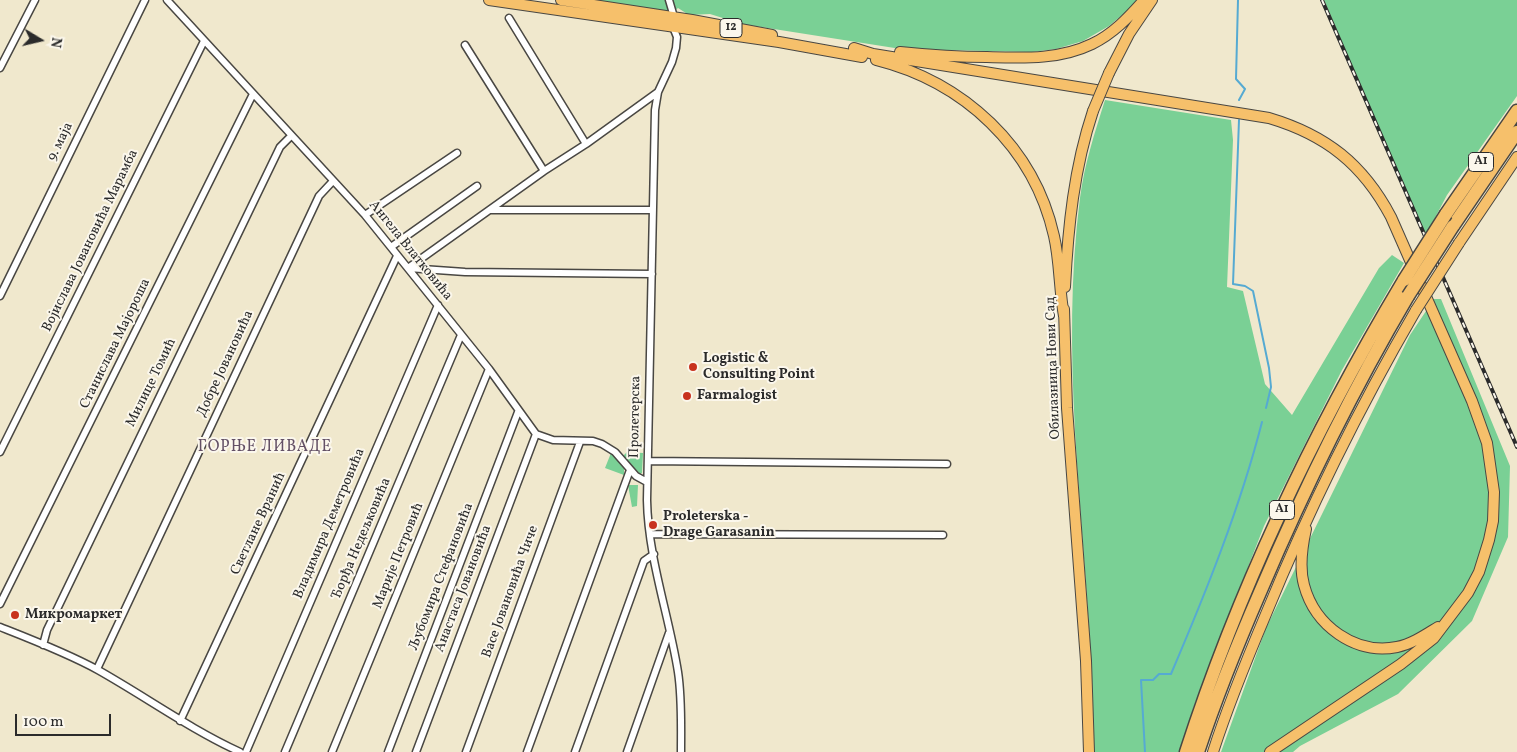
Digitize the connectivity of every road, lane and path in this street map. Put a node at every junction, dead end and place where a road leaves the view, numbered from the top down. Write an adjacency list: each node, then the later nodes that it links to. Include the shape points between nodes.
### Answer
1 (35, 0): 14 (street)
2 (144, 0): 33 (street, 9. маја)
3 (167, 0): 11 (street, Ангела Влатковића)
4 (489, 0): 10 (main road, 12)
5 (561, 0): 10 (main road, 12)
6 (669, 0): 10 (street, Пролетерска)
7 (1144, 0): 13 (main road, via 1128,18 1103,37 1061,55 1035,58)
8 (1152, 0): 35 (main road, Обилазница Нови Сад, bridge, via 1129,34 1109,73 1093,111 1080,156 1072,197)
9 (509, 18): 20 (street)
10 (673, 22): 13 (main road, 12); 15 (street, Пролетерска, via 676,48)
11 (204, 41): 16 (street, Ангела Влатковића); 41 (street, Војислава Јовановића Марамба)
12 (465, 45): 23 (street)
13 (853, 51): 35 (main road, via 905,68 946,88 992,123 1014,149 1032,177 1051,224); 51 (main road, via 1269,118 1311,134 1358,168 1391,217 1472,401 1490,454 1494,502 1488,546 1468,593)
14 (0, 68)
15 (658, 92): 20 (street); 27 (street, Пролетерска)
16 (253, 94): 19 (street, Ангела Влатковића); 50 (street, Станислава Мајороша)
17 (1517, 111): 69 (highway, A1, bridge, via 1404,280 1352,371 1278,520 1219,661)
18 (1517, 132): 70 (highway, A1, bridge, via 1408,296 1348,403 1289,524 1219,691)
19 (291, 136): 24 (street, Ангела Влатковића); 54 (street, Милице Томић, via 280,147)
20 (586, 144): 23 (street)
21 (457, 153): 28 (street)
22 (1517, 157): 46 (main road, bridge, via 1416,310 1371,389)
23 (544, 172): 26 (street)
24 (332, 181): 28 (street, Ангела Влатковића); 55 (street, Добре Јовановића, via 319,196)
25 (477, 186): 29 (street)
26 (491, 210): 27 (street); 31 (street)
27 (653, 210): 32 (street, Пролетерска)
28 (365, 214): 29 (street, Ангела Влатковића)
29 (391, 247): 30 (street, Ангела Влатковића)
30 (397, 256): 31 (street, Ангела Влатковића); 56 (street, Светлане Вранић)
31 (408, 268): 32 (street, via 465,272); 34 (street, Ангела Влатковића)
32 (652, 274): 42 (street, Пролетерска)
33 (0, 296)
34 (438, 305): 36 (street, Ангела Влатковића); 58 (street, Владимира Деметровића)
35 (1064, 316): 68 (main road, Обилазница Нови Сад)
36 (462, 335): 37 (street, Ангела Влатковића); 59 (street, Ђорђа Недељковића)
37 (489, 369): 38 (street, Ангела Влатковића); 60 (street, Марије Петровић)
38 (518, 412): 39 (street, Ангела Влатковића); 61 (street, Љубомира Стефановића)
39 (536, 434): 40 (street, via 553,440); 62 (street, Анастаса Јовановића)
40 (580, 442): 44 (street, via 602,444); 63 (street, Васе Јовановића Чиче)
41 (0, 452)
42 (648, 461): 43 (street); 45 (street, Пролетерска)
43 (947, 464)
44 (630, 470): 45 (street); 64 (street)
45 (648, 482): 47 (street, Пролетерска)
46 (1310, 512): 51 (main road, via 1302,560 1304,584 1312,605 1331,629 1351,641 1387,648 1413,642); 71 (main road, via 1252,647)
47 (650, 534): 48 (street); 49 (street, Пролетерска)
48 (943, 535)
49 (654, 554): 53 (street, Пролетерска); 65 (street, via 644,561)
50 (0, 604)
51 (1445, 623): 72 (main road, via 1434,638 1401,664)
52 (0, 627): 54 (street)
53 (669, 632): 66 (street); 67 (street, Пролетерска, via 680,688)
54 (43, 644): 55 (street)
55 (96, 669): 56 (street)
56 (180, 721): 57 (street)
57 (240, 752)
58 (246, 752)
59 (285, 752)
60 (332, 752)
61 (388, 752)
62 (416, 752)
63 (466, 752)
64 (527, 752)
65 (575, 752)
66 (628, 752)
67 (682, 752)
68 (1089, 752)
69 (1186, 752)
70 (1198, 752)
71 (1213, 752)
72 (1270, 752)

